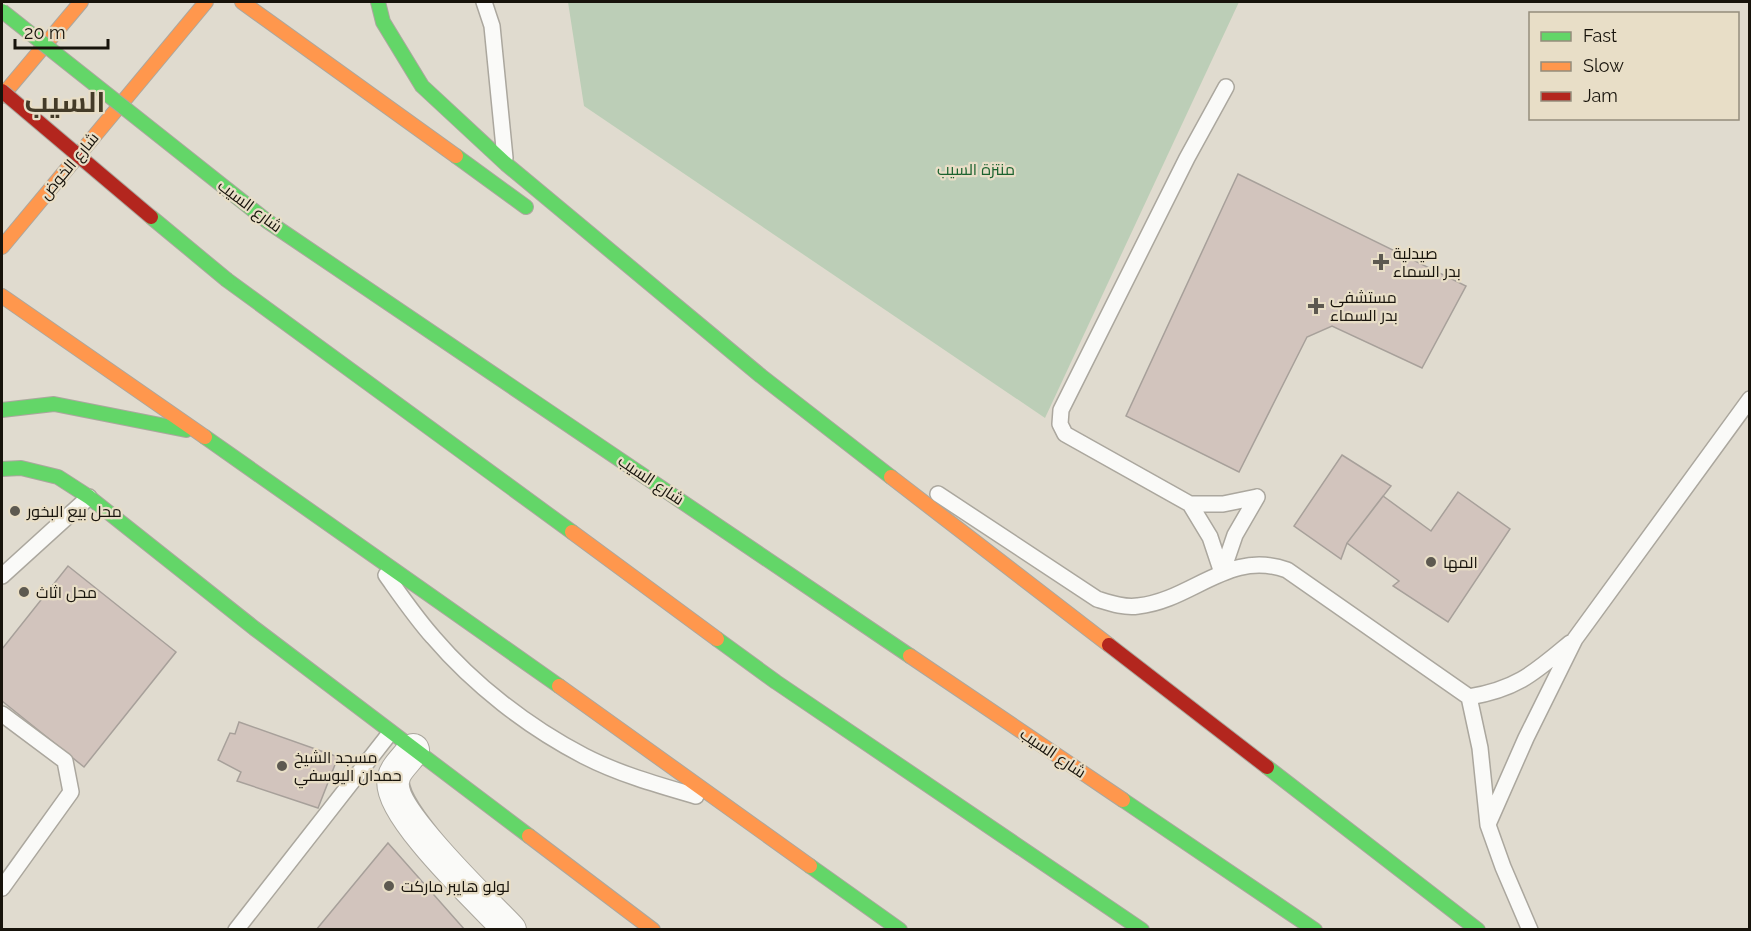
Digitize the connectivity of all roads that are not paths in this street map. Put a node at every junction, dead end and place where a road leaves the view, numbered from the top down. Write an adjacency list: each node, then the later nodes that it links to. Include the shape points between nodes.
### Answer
1 (81, 2): 9 (main road)
2 (206, 2): 12 (main road, شارع الخوض)
3 (242, 2): 11 (main road)
4 (378, 2): 10 (main road, via 383,22 422,86)
5 (484, 2): 10 (lane, via 492,26)
6 (2, 11): 37 (main road, شارع السيب, bridge, via 267,221)
7 (1226, 87): 21 (lane, via 1061,410 1060,424 1065,434)
8 (2, 91): 36 (main road, bridge, via 227,280 776,682)
9 (2, 96)
10 (506, 164): 15 (main road)
11 (537, 215)
12 (2, 247)
13 (595, 257): 15 (main road)
14 (2, 296): 18 (main road)
15 (761, 376): 23 (lane, via 1097,599 1126,606 1155,603); 38 (main road)
16 (1749, 399): 25 (lane)
17 (2, 410): 18 (main road, via 54,404)
18 (198, 433): 22 (main road)
19 (2, 469): 20 (main road, via 21,468 58,477)
20 (89, 497): 24 (lane); 28 (main road)
21 (1190, 504): 23 (lane, via 1210,537); 23 (lane, via 1223,504 1257,497 1236,535)
22 (366, 549): 29 (main road); 29 (lane, via 433,638 478,683 530,723 584,756)
23 (1222, 573): 26 (lane, via 1257,563 1287,570)
24 (2, 576)
25 (1575, 639): 26 (lane, via 1524,681 1494,693); 30 (lane)
26 (1469, 697): 30 (lane, via 1480,748)
27 (2, 714): 31 (lane, via 65,761 71,792)
28 (402, 741): 32 (lane); 33 (street, via 394,797 411,824); 34 (main road)
29 (728, 806): 35 (main road)
30 (1488, 825): 39 (lane)
31 (2, 888)
32 (237, 930)
33 (510, 930)
34 (653, 930)
35 (900, 930)
36 (1142, 930)
37 (1315, 930)
38 (1478, 930)
39 (1530, 930)

